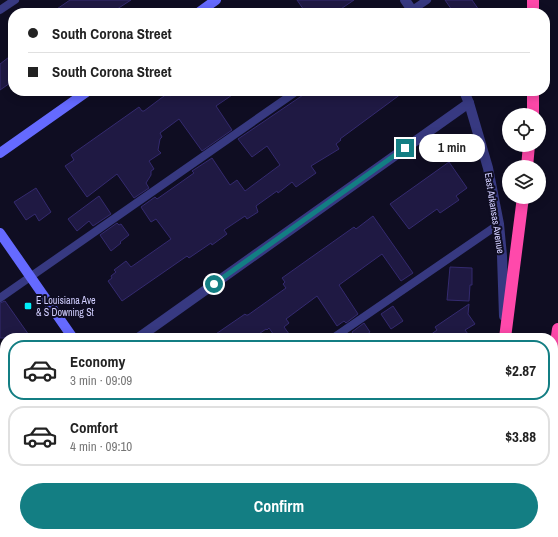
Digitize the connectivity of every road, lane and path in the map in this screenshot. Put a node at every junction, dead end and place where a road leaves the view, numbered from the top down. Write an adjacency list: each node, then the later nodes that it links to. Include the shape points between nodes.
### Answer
1 (15, 0): 6 (lane)
2 (216, 0): 4 (main road)
3 (427, 0): 5 (lane)
4 (205, 8)
5 (417, 8)
6 (0, 10)
7 (81, 96): 13 (main road)
8 (290, 96): 17 (lane)
9 (466, 96): 11 (street, East Arkansas Avenue)
10 (533, 96): 12 (highway)
11 (469, 103): 15 (street, East Arkansas Avenue, via 488,168); 20 (street)
12 (533, 108)
13 (0, 153)
14 (522, 204): 23 (highway)
15 (499, 224): 21 (lane); 22 (street, East Arkansas Avenue)
16 (0, 233): 17 (main road)
17 (30, 277): 18 (lane); 19 (main road)
18 (0, 298)
19 (69, 333)
20 (145, 333)
21 (340, 333)
22 (504, 333)
23 (505, 333)

